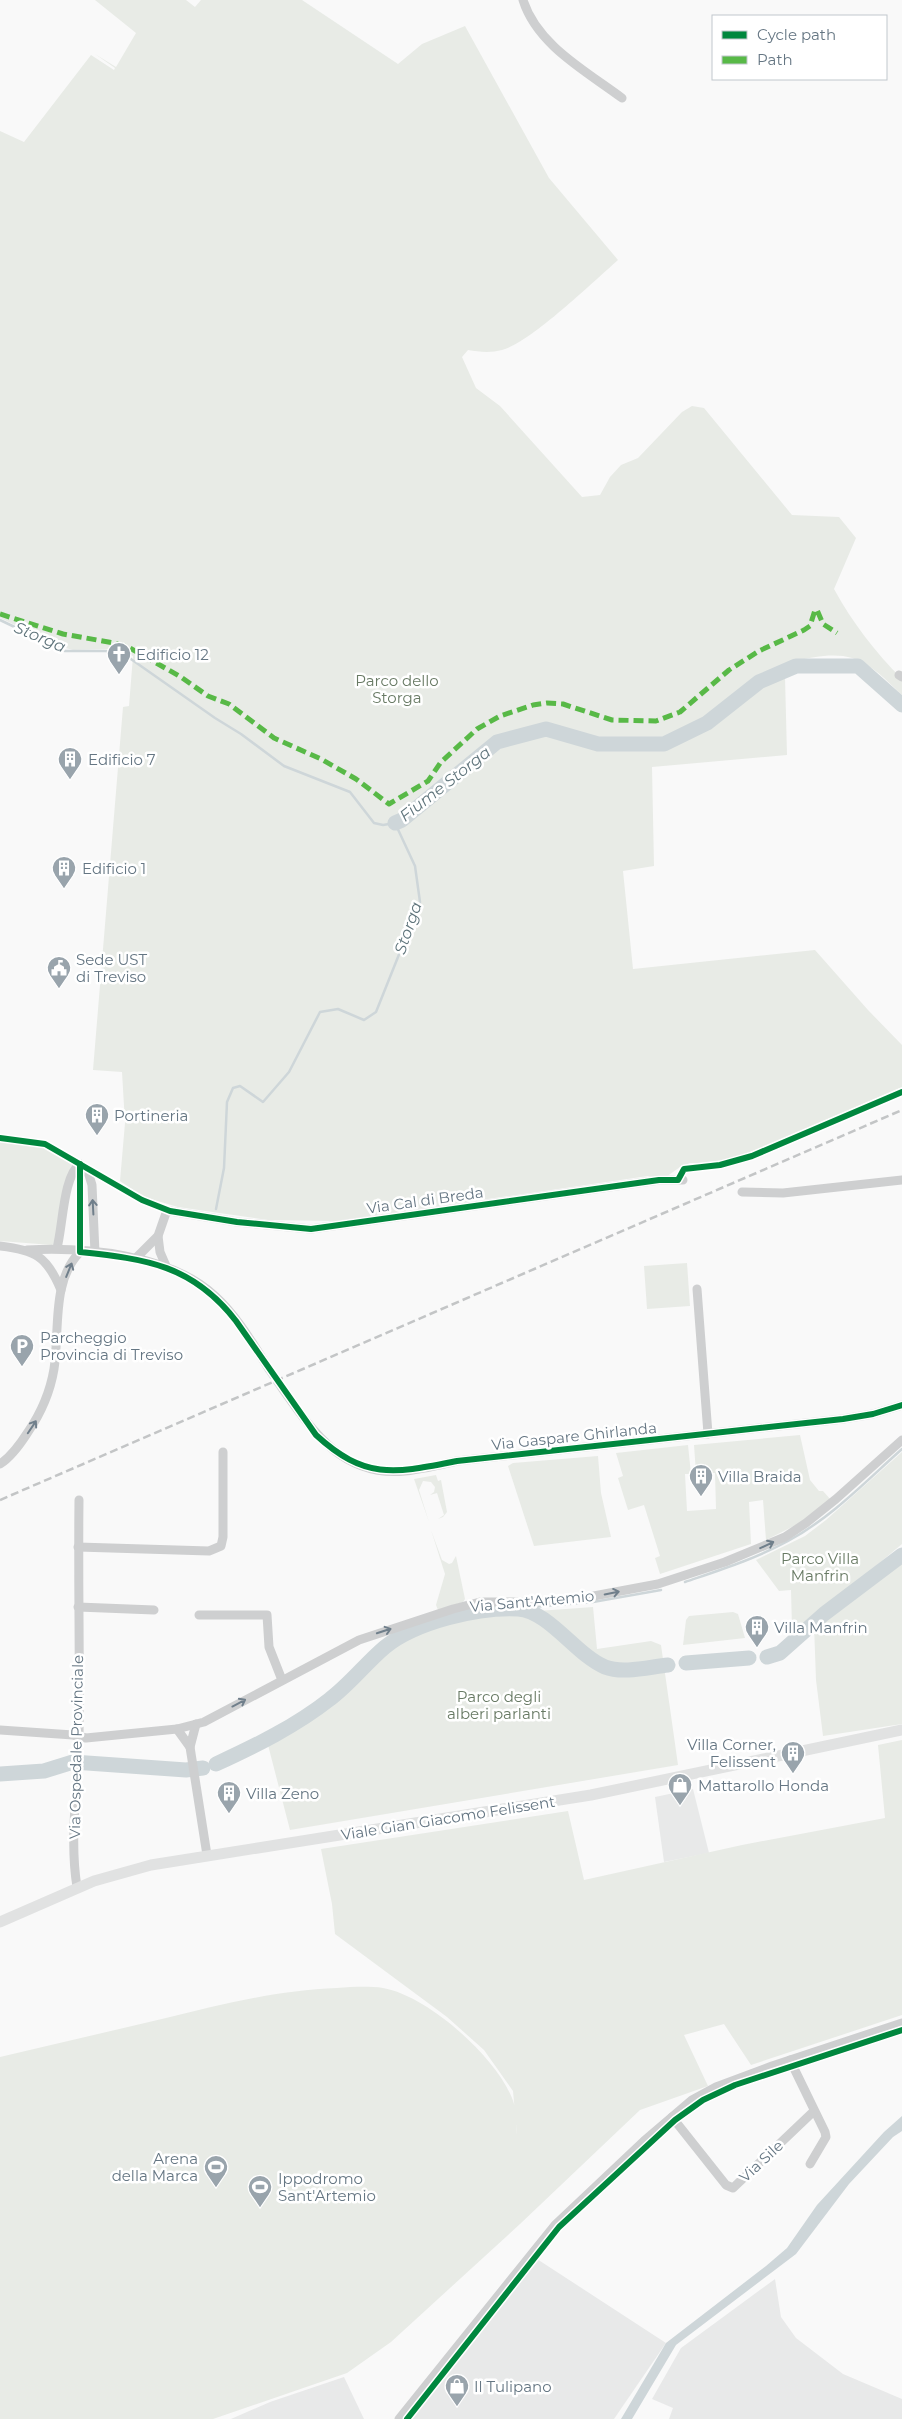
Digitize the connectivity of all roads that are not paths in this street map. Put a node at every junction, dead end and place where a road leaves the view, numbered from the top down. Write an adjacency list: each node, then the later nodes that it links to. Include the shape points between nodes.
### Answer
1 (523, 0): 2 (street, via 527,14 551,45)
2 (622, 98)
3 (683, 1180): 6 (street, Via Cal di Breda, via 659,1180 311,1229 170,1211 166,1213)
4 (902, 1180): 5 (street, via 783,1193)
5 (742, 1192)
6 (158, 1236): 12 (street, Via Cal di Breda); 13 (street)
7 (0, 1246): 9 (street)
8 (57, 1248): 9 (street); 10 (street); 11 (street, one-way to 8, via 92,1184 89,1174 80,1164 68,1182)
9 (27, 1250): 15 (street, via 48,1266)
10 (80, 1252): 11 (street); 15 (street, one-way to 10)
11 (95, 1253): 12 (street)
12 (135, 1259): 13 (street)
13 (166, 1266): 16 (street, via 193,1279 214,1295)
14 (697, 1289): 19 (street)
15 (61, 1290): 22 (street, one-way to 15, via 22,1441 48,1397 54,1369)
16 (269, 1369)
17 (282, 1388): 19 (street, Via Gaspare Ghirlanda, via 316,1435 332,1450 348,1460 382,1470 403,1471 457,1461)
18 (902, 1405): 19 (street, Via Gaspare Ghirlanda, via 843,1419)
19 (708, 1434)
20 (902, 1440): 28 (street, Via Sant'Artemio, one-way to 20, via 370,1636 452,1608 480,1602 589,1597 658,1584 725,1562 785,1537 806,1523)
21 (223, 1452): 24 (street, via 224,1537 221,1546 209,1551)
22 (0, 1464)
23 (79, 1500): 24 (street, Via Ospedale Provinciale)
24 (78, 1547): 25 (street, Via Ospedale Provinciale)
25 (78, 1607): 26 (street); 33 (street, Via Ospedale Provinciale)
26 (154, 1610)
27 (199, 1615): 28 (street, via 267,1615 269,1647)
28 (282, 1680): 29 (street, Via Sant'Artemio, one-way to 28)
29 (196, 1724): 30 (street, Via Sant'Artemio); 34 (street)
30 (177, 1728): 33 (street, Via Sant'Artemio); 34 (street)
31 (0, 1730): 33 (street, Via Sant'Artemio)
32 (902, 1730): 35 (main road, Viale Gian Giacomo Felissent, via 591,1795)
33 (79, 1738): 36 (street, Via Ospedale Provinciale, via 74,1854)
34 (190, 1746): 35 (street)
35 (207, 1855): 36 (main road, Viale Gian Giacomo Felissent, via 129,1870)
36 (78, 1887): 37 (main road, Viale Gian Giacomo Felissent)
37 (0, 1922)
38 (902, 2023): 39 (street)
39 (790, 2060): 40 (street); 41 (street, via 716,2087 692,2100)
40 (814, 2111): 41 (street, Via Sile, via 733,2188 726,2185); 42 (street, via 826,2137)
41 (672, 2117): 43 (street, via 555,2225)
42 (810, 2164)
43 (399, 2419)

